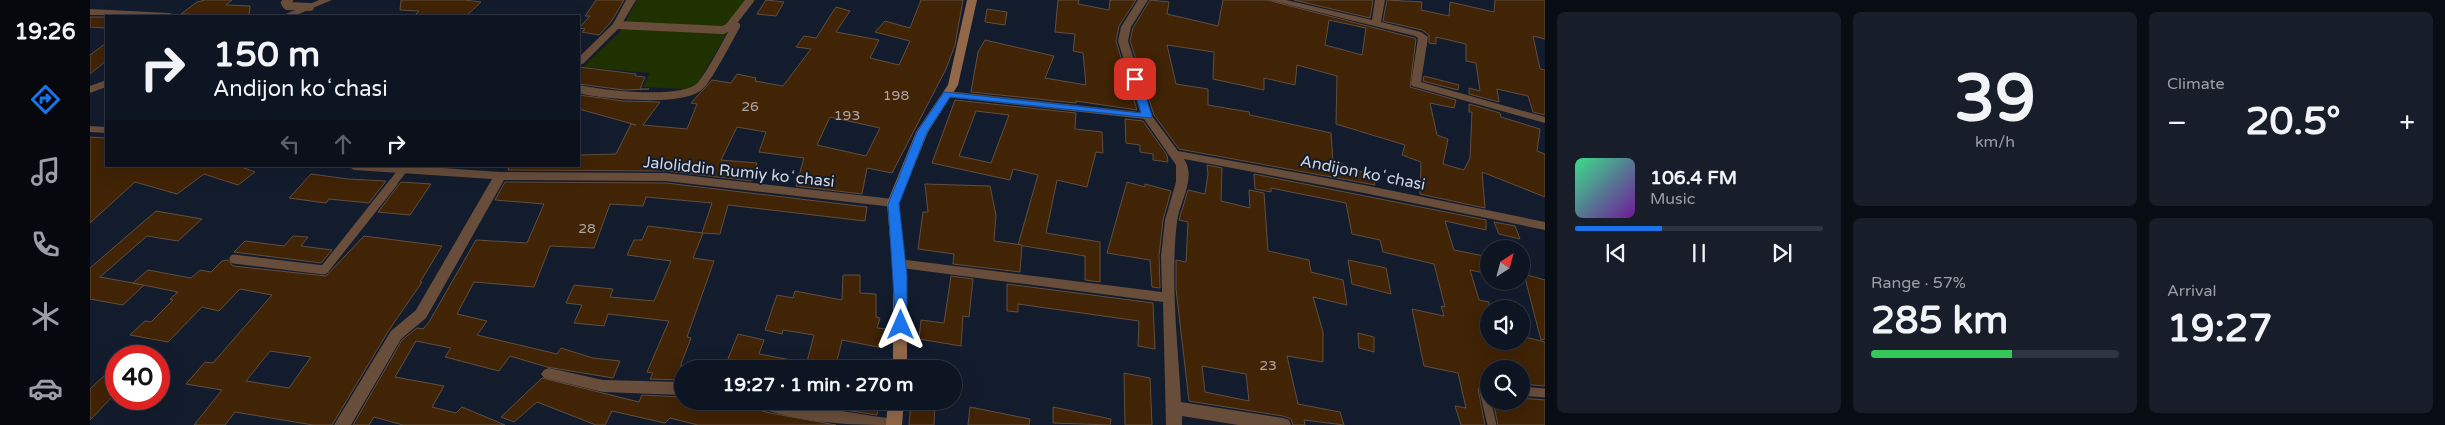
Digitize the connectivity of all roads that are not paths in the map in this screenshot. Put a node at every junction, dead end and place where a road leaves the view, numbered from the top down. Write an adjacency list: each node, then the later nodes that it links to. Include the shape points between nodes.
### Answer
1 (289, 0): 9 (lane, via 285,3 287,6)
2 (327, 0): 9 (street)
3 (631, 0): 14 (street)
4 (750, 0): 14 (lane, via 723,30)
5 (972, 0): 20 (street, via 953,85)
6 (1143, 0): 21 (street, via 1126,27 1124,41)
7 (1274, 0): 13 (street)
8 (1380, 0): 13 (street)
9 (310, 7): 12 (street)
10 (90, 12): 11 (street)
11 (150, 15)
12 (289, 15)
13 (1376, 23): 22 (street, via 1412,31 1423,37 1416,84)
14 (617, 25): 16 (street)
15 (736, 26): 18 (lane, via 700,86 684,95 604,95)
16 (580, 61)
17 (105, 83): 19 (street)
18 (580, 89)
19 (90, 90)
20 (948, 94): 21 (street); 29 (street, via 922,132)
21 (1147, 116): 25 (street)
22 (1545, 120)
23 (90, 129): 24 (street)
24 (105, 130)
25 (1175, 154): 30 (street, Andijon koʻchasi); 33 (street, via 1182,165 1182,182 1171,220 1168,256)
26 (364, 167): 27 (street, Jaloliddin Rumiy koʻchasi)
27 (402, 171): 28 (street, Jaloliddin Rumiy koʻchasi); 31 (lane, via 324,270)
28 (496, 172): 29 (street, Jaloliddin Rumiy koʻchasi, via 666,177); 43 (street, via 421,314 396,336)
29 (893, 204): 32 (street)
30 (1545, 226)
31 (234, 259)
32 (899, 264): 33 (street); 34 (street)
33 (1170, 298): 39 (street)
34 (900, 360)
35 (549, 374): 36 (street, via 603,386)
36 (674, 389)
37 (1530, 392): 38 (lane)
38 (1545, 393)
39 (1173, 408): 46 (street); 47 (street)
40 (790, 410): 44 (street)
41 (895, 410): 45 (street)
42 (1488, 410): 48 (lane)
43 (342, 425)
44 (887, 425)
45 (894, 425)
46 (1174, 425)
47 (1283, 425)
48 (1492, 425)

